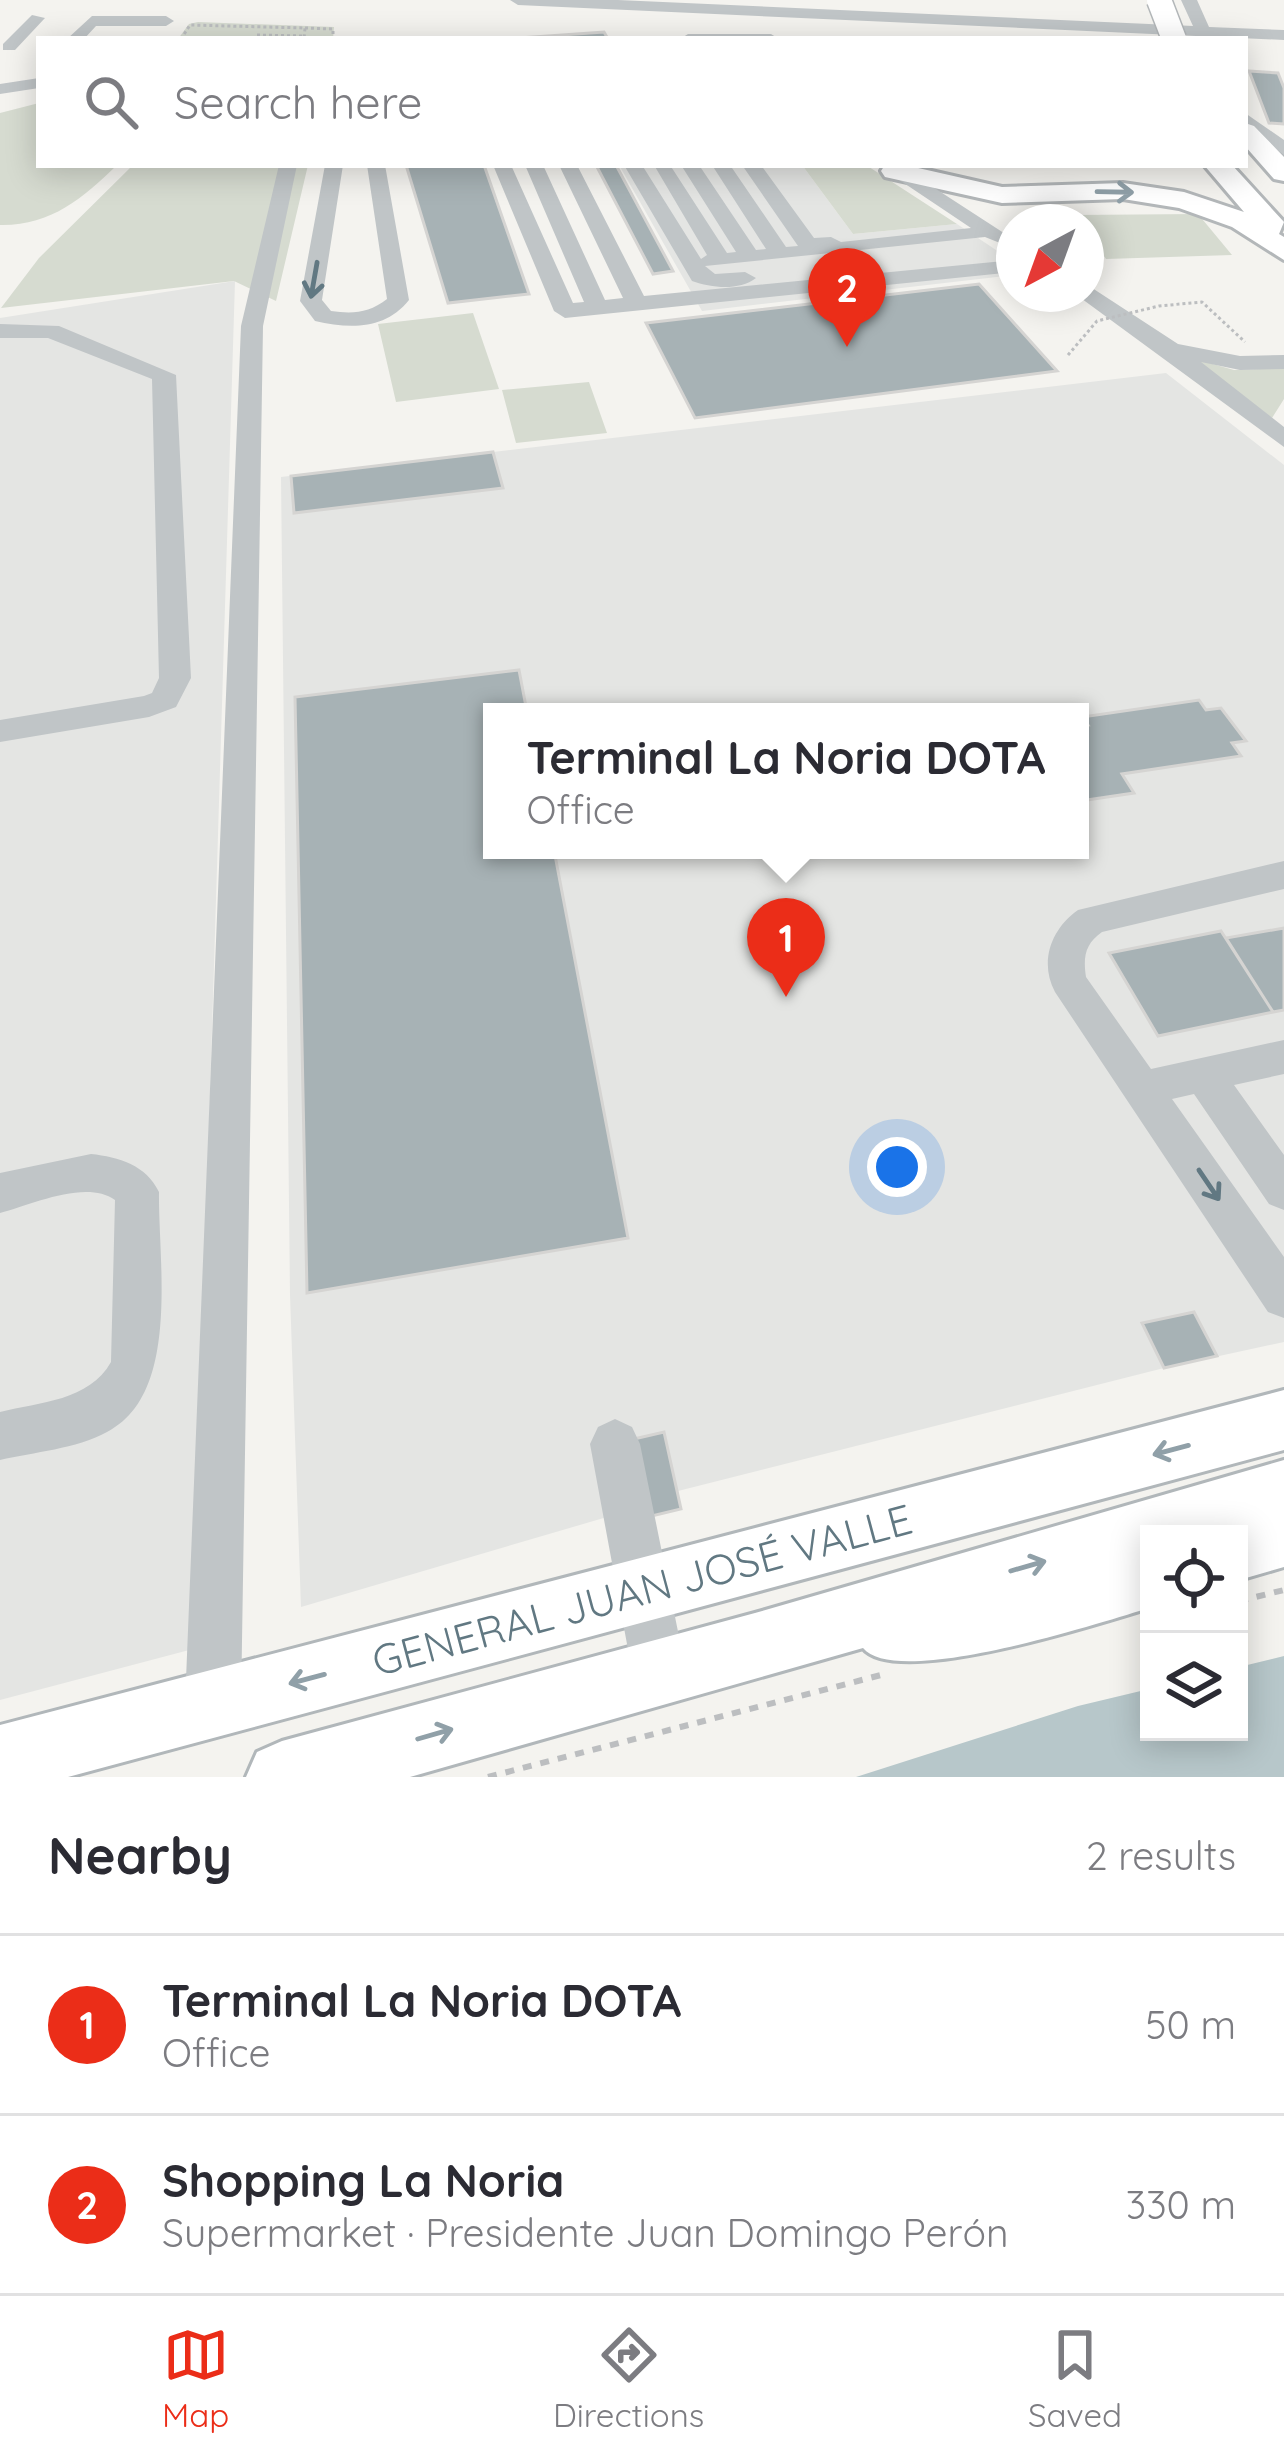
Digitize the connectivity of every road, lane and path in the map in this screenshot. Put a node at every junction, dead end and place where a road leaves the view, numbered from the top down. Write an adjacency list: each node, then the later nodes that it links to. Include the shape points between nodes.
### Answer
1 (518, 0): 2 (street)
2 (542, 0): 7 (street)
3 (976, 0): 11 (street)
4 (1140, 0): 22 (highway)
5 (1159, 0): 23 (highway, bridge)
6 (1190, 0): 24 (street)
7 (754, 5): 11 (street)
8 (37, 18): 25 (street)
9 (142, 21): 10 (street); 16 (street, via 89,21); 17 (street)
10 (166, 21)
11 (979, 21): 13 (street)
12 (259, 26): 14 (path); 18 (path, via 190,25); 19 (path)
13 (1112, 27): 24 (street)
14 (305, 28): 20 (path); 21 (path, via 333,29)
15 (1284, 35): 24 (street)
16 (77, 36)
17 (130, 36)
18 (183, 36)
19 (257, 36)
20 (304, 36)
21 (333, 36)
22 (1153, 36)
23 (1173, 36)
24 (1205, 36)
25 (19, 47): 27 (street)
26 (36, 65): 27 (street)
27 (6, 68)
28 (36, 83): 29 (street)
29 (0, 89)
30 (1248, 120): 32 (street)
31 (1248, 133): 48 (highway)
32 (1284, 149)
33 (287, 168): 94 (street, via 252,326)
34 (333, 168): 35 (street, one-way to 35, via 310,301 323,316 351,320 398,301)
35 (376, 168)
36 (503, 168): 66 (street, via 560,307)
37 (535, 168): 66 (street)
38 (569, 168): 65 (street)
39 (635, 168): 62 (street)
40 (663, 168): 61 (street)
41 (692, 168): 60 (street)
42 (723, 168): 58 (street)
43 (753, 168): 56 (street, via 808,245)
44 (778, 168): 56 (street)
45 (891, 168): 49 (highway); 53 (street)
46 (1220, 168): 55 (highway)
47 (1247, 168): 51 (highway)
48 (1284, 173)
49 (1034, 204)
50 (1059, 204): 57 (highway, one-way to 57, via 1108,191 1168,196 1242,220)
51 (1284, 206)
52 (996, 222): 53 (highway)
53 (981, 226): 54 (street); 56 (street); 58 (street, via 972,235)
54 (996, 235)
55 (1284, 239)
56 (830, 243)
57 (1284, 251)
58 (780, 254): 60 (street)
59 (996, 254): 62 (street, via 712,281)
60 (750, 257): 61 (street)
61 (721, 260): 62 (street)
62 (691, 263)
63 (996, 268): 65 (street)
64 (1104, 303): 69 (street)
65 (638, 306): 66 (street)
66 (598, 310)
67 (0, 331): 73 (street, via 51,331 164,375 175,677 164,700 149,706)
68 (1245, 342): 70 (path, bridge, via 1202,302 1097,321)
69 (1165, 345): 71 (street, via 1223,361); 72 (street)
70 (1068, 355)
71 (1284, 362)
72 (1284, 439)
73 (0, 730)
74 (1284, 875): 77 (street, via 1078,927 1066,949 1068,981)
75 (1284, 1057): 76 (street)
76 (1203, 1075): 77 (street); 78 (street)
77 (1144, 1088): 80 (street, one-way to 80)
78 (1284, 1190)
79 (0, 1193): 82 (street, via 105,1171 137,1192 134,1366 119,1394 93,1414)
80 (1284, 1296)
81 (1284, 1420): 88 (main road, GENERAL JUAN JOSÉ VALLE, one-way to 88)
82 (0, 1436)
83 (615, 1444): 88 (street)
84 (1284, 1491): 91 (main road, one-way to 84)
85 (1284, 1535): 86 (main road)
86 (1248, 1545)
87 (1140, 1578): 91 (main road, via 1023,1613)
88 (644, 1590): 92 (street); 94 (main road, GENERAL JUAN JOSÉ VALLE, one-way to 94)
89 (1284, 1590): 90 (path)
90 (1248, 1599)
91 (755, 1647): 92 (main road)
92 (658, 1670): 96 (main road, one-way to 92)
93 (902, 1670): 97 (path)
94 (213, 1704): 95 (main road, GENERAL JUAN JOSÉ VALLE)
95 (0, 1760)
96 (283, 1777)
97 (488, 1777)

